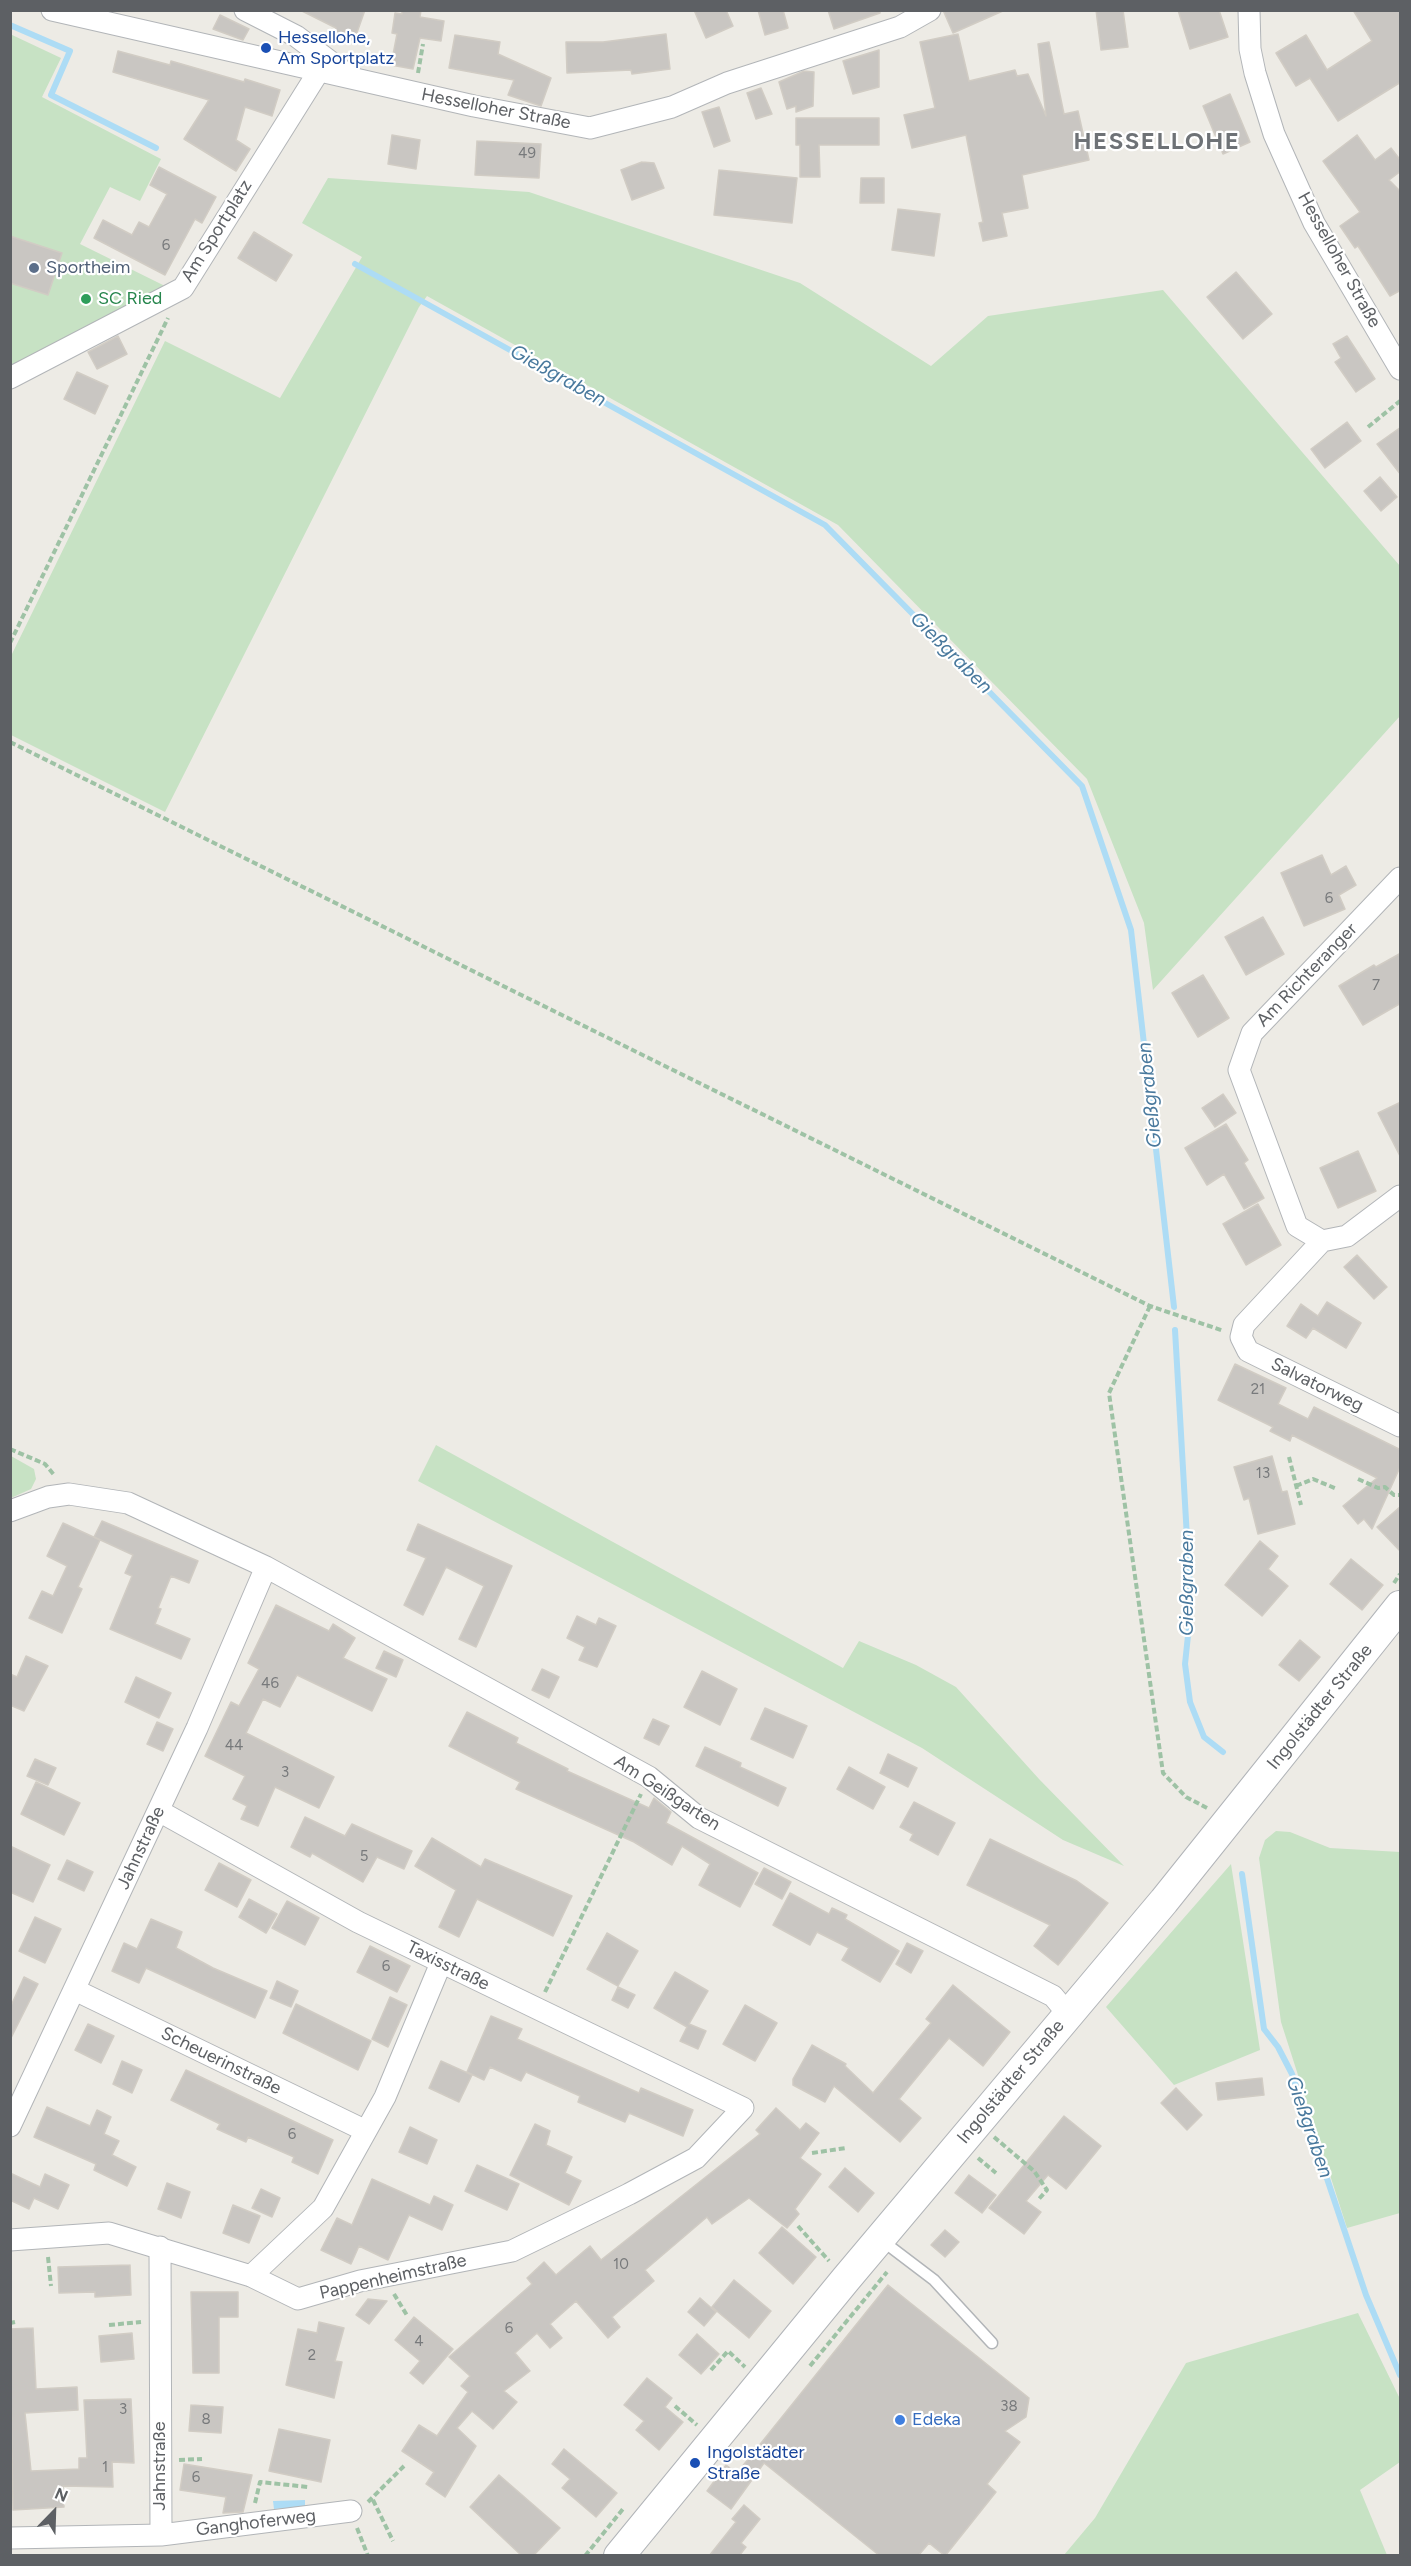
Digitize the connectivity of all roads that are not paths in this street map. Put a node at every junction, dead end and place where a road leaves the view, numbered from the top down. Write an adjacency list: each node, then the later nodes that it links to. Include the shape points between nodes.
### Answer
1 (52, 10): 5 (street, Hesselloher Straße)
2 (245, 10): 6 (street, via 296,36)
3 (930, 10): 6 (street, Hesselloher Straße, via 900,27 728,83 672,107 590,128)
4 (1249, 10): 7 (street, Hesselloher Straße, via 1253,65 1274,134 1314,223)
5 (319, 71): 6 (street, Hesselloher Straße); 8 (street, Am Sportplatz, via 183,288)
6 (351, 77)
7 (1401, 369)
8 (10, 378)
9 (1401, 878): 11 (street, Am Richteranger, via 1252,1033 1239,1070 1297,1226)
10 (1401, 1196): 11 (street, via 1347,1236)
11 (1322, 1241): 12 (street, Salvatorweg, via 1244,1325 1241,1337 1248,1351)
12 (1401, 1426)
13 (10, 1511): 14 (street, Am Geißgarten, via 69,1494 128,1503)
14 (266, 1567): 16 (street, Jahnstraße); 19 (street, Am Geißgarten, via 649,1777 699,1818 1053,1996)
15 (1401, 1606): 19 (main road, Ingolstädter Straße)
16 (159, 1811): 17 (street, Taxisstraße, via 358,1922); 18 (street, Jahnstraße)
17 (441, 1963): 20 (street, Taxisstraße); 22 (street, via 385,2097)
18 (75, 1990): 21 (street, Jahnstraße); 22 (street, Scheuerinstraße)
19 (1068, 2014): 23 (main road, Ingolstädter Straße)
20 (743, 2108): 26 (street, Pappenheimstraße, via 696,2158 512,2251 298,2299)
21 (10, 2126)
22 (366, 2131): 26 (street, via 323,2208)
23 (880, 2239): 27 (lane, via 934,2280); 31 (main road, Ingolstädter Straße)
24 (10, 2240): 25 (street, Pappenheimstraße, via 109,2233)
25 (160, 2247): 26 (street, Pappenheimstraße); 29 (street, Jahnstraße)
26 (251, 2276)
27 (992, 2343)
28 (351, 2511): 29 (street, Ganghoferweg)
29 (161, 2535): 30 (street, Jahnstraße)
30 (10, 2538)
31 (619, 2556)

